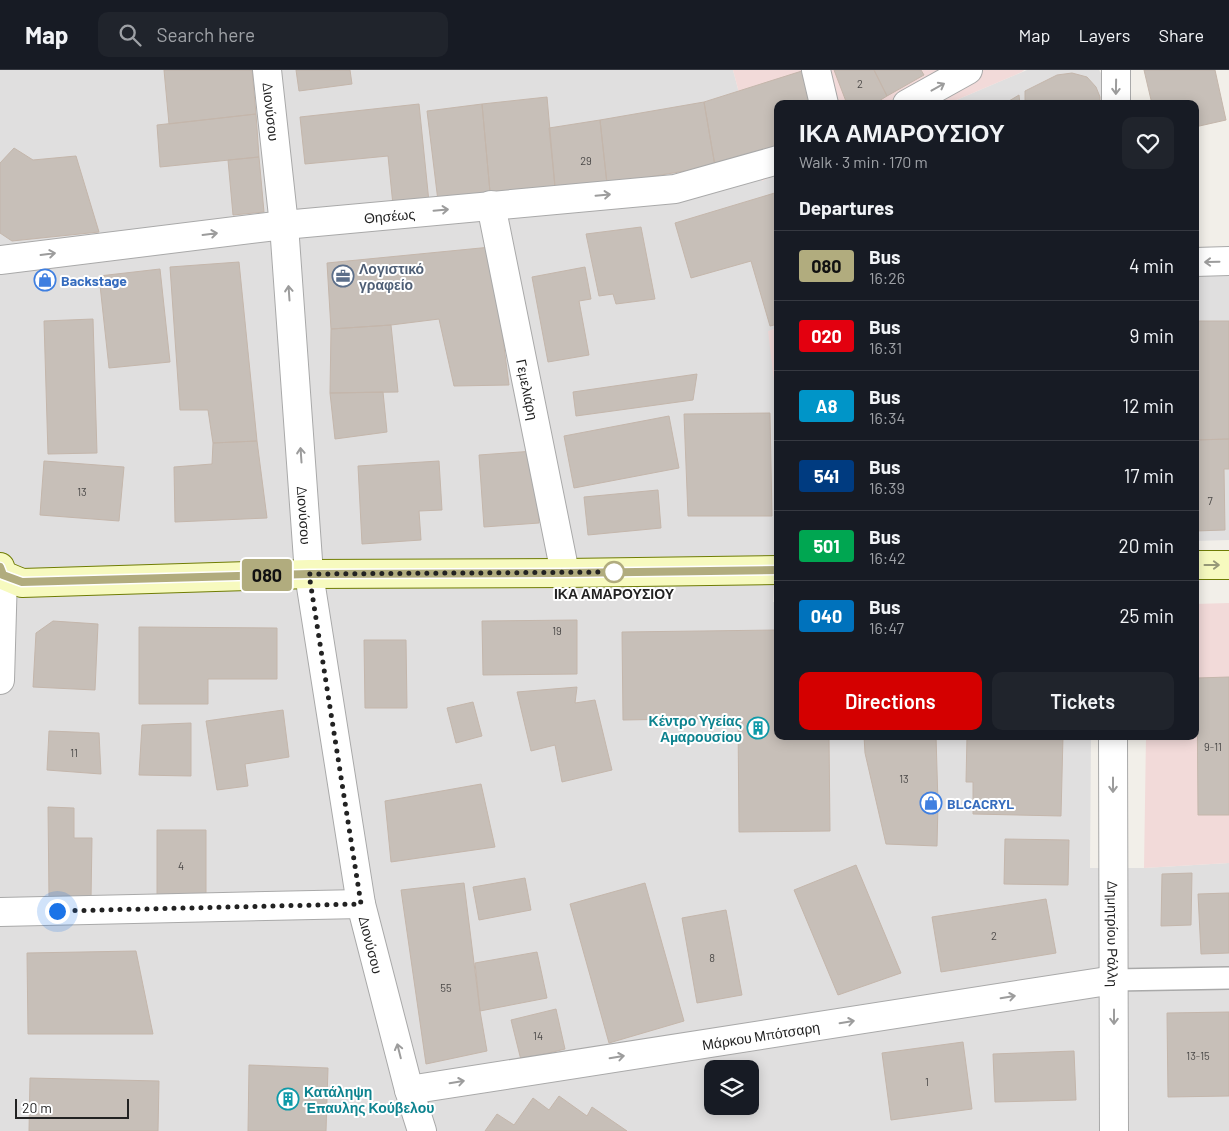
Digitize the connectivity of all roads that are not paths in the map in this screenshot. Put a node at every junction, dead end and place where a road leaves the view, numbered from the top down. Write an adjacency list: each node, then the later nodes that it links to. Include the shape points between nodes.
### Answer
1 (266, 70): 10 (street, Διονύσου)
2 (816, 70): 5 (street)
3 (968, 70): 6 (street, one-way to 3)
4 (1116, 70): 7 (street, one-way to 7)
5 (823, 100)
6 (914, 100)
7 (1116, 100)
8 (774, 161): 9 (street, Θησέως, one-way to 8, via 675,189)
9 (491, 206): 10 (street, Θησέως, one-way to 9); 17 (street, Γεμελιάρη)
10 (284, 225): 11 (street, Θησέως, one-way to 10); 19 (street, Διονύσου, one-way to 10)
11 (0, 260)
12 (1229, 261): 13 (street, one-way to 13)
13 (1199, 262)
14 (1199, 565): 15 (main road, one-way to 15)
15 (1229, 565)
16 (774, 570): 17 (main road)
17 (564, 573): 19 (main road)
18 (1, 574): 19 (main road, via 22,582); 20 (street)
19 (309, 574): 22 (street, Διονύσου)
20 (0, 680)
21 (1113, 740): 25 (street, Δημητρίου Ράλλη, one-way to 25)
22 (361, 904): 23 (street); 26 (street, Διονύσου, one-way to 22)
23 (0, 912)
24 (1229, 978): 25 (lane)
25 (1114, 980): 26 (street, Μάρκου Μπότσαρη, one-way to 25); 28 (street, Δημητρίου Ράλλη, one-way to 28)
26 (409, 1090): 27 (street, Διονύσου)
27 (422, 1131)
28 (1114, 1131)

